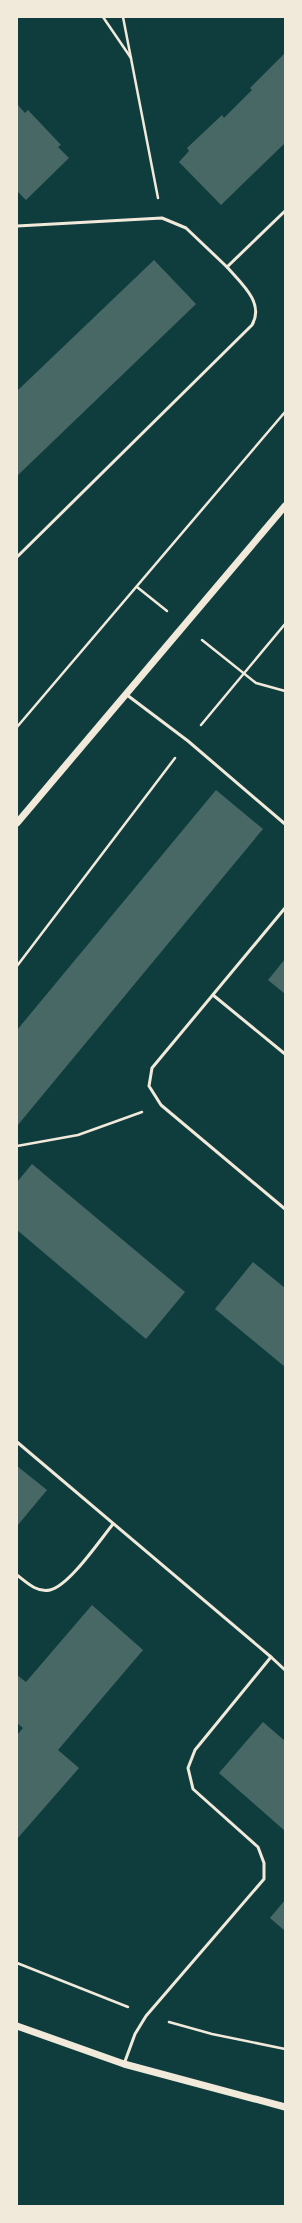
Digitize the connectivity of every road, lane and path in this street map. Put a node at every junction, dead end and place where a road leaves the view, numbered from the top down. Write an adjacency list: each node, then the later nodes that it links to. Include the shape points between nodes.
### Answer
1 (103, 17): 3 (path)
2 (124, 17): 3 (path)
3 (132, 59): 5 (path)
4 (285, 211): 7 (lane)
5 (162, 218): 6 (lane); 7 (lane, via 186,228)
6 (17, 226)
7 (227, 267): 10 (lane, via 257,306 252,324)
8 (285, 412): 11 (path)
9 (285, 506): 13 (street)
10 (17, 557)
11 (136, 587): 13 (path); 17 (path)
12 (285, 624): 14 (path)
13 (185, 626): 14 (path); 16 (street)
14 (244, 674): 15 (path, via 256,683); 18 (path)
15 (285, 691)
16 (127, 695): 18 (lane); 19 (street)
17 (17, 727)
18 (188, 741): 20 (lane); 22 (path)
19 (17, 823)
20 (285, 824)
21 (285, 908): 23 (lane)
22 (17, 966)
23 (213, 995): 24 (lane); 25 (lane, via 152,1068 149,1086)
24 (285, 1054)
25 (161, 1105): 26 (path, via 78,1135); 27 (lane)
26 (17, 1146)
27 (285, 1209)
28 (17, 1442): 29 (lane)
29 (113, 1524): 30 (lane, via 64,1583 49,1591 33,1588); 31 (lane)
30 (17, 1575)
31 (271, 1658): 32 (lane); 34 (lane, via 195,1750 188,1768 193,1788 258,1847 264,1863 264,1879 146,2016 135,2034)
32 (285, 1670)
33 (17, 2026): 34 (street)
34 (124, 2064): 35 (street)
35 (285, 2107)

